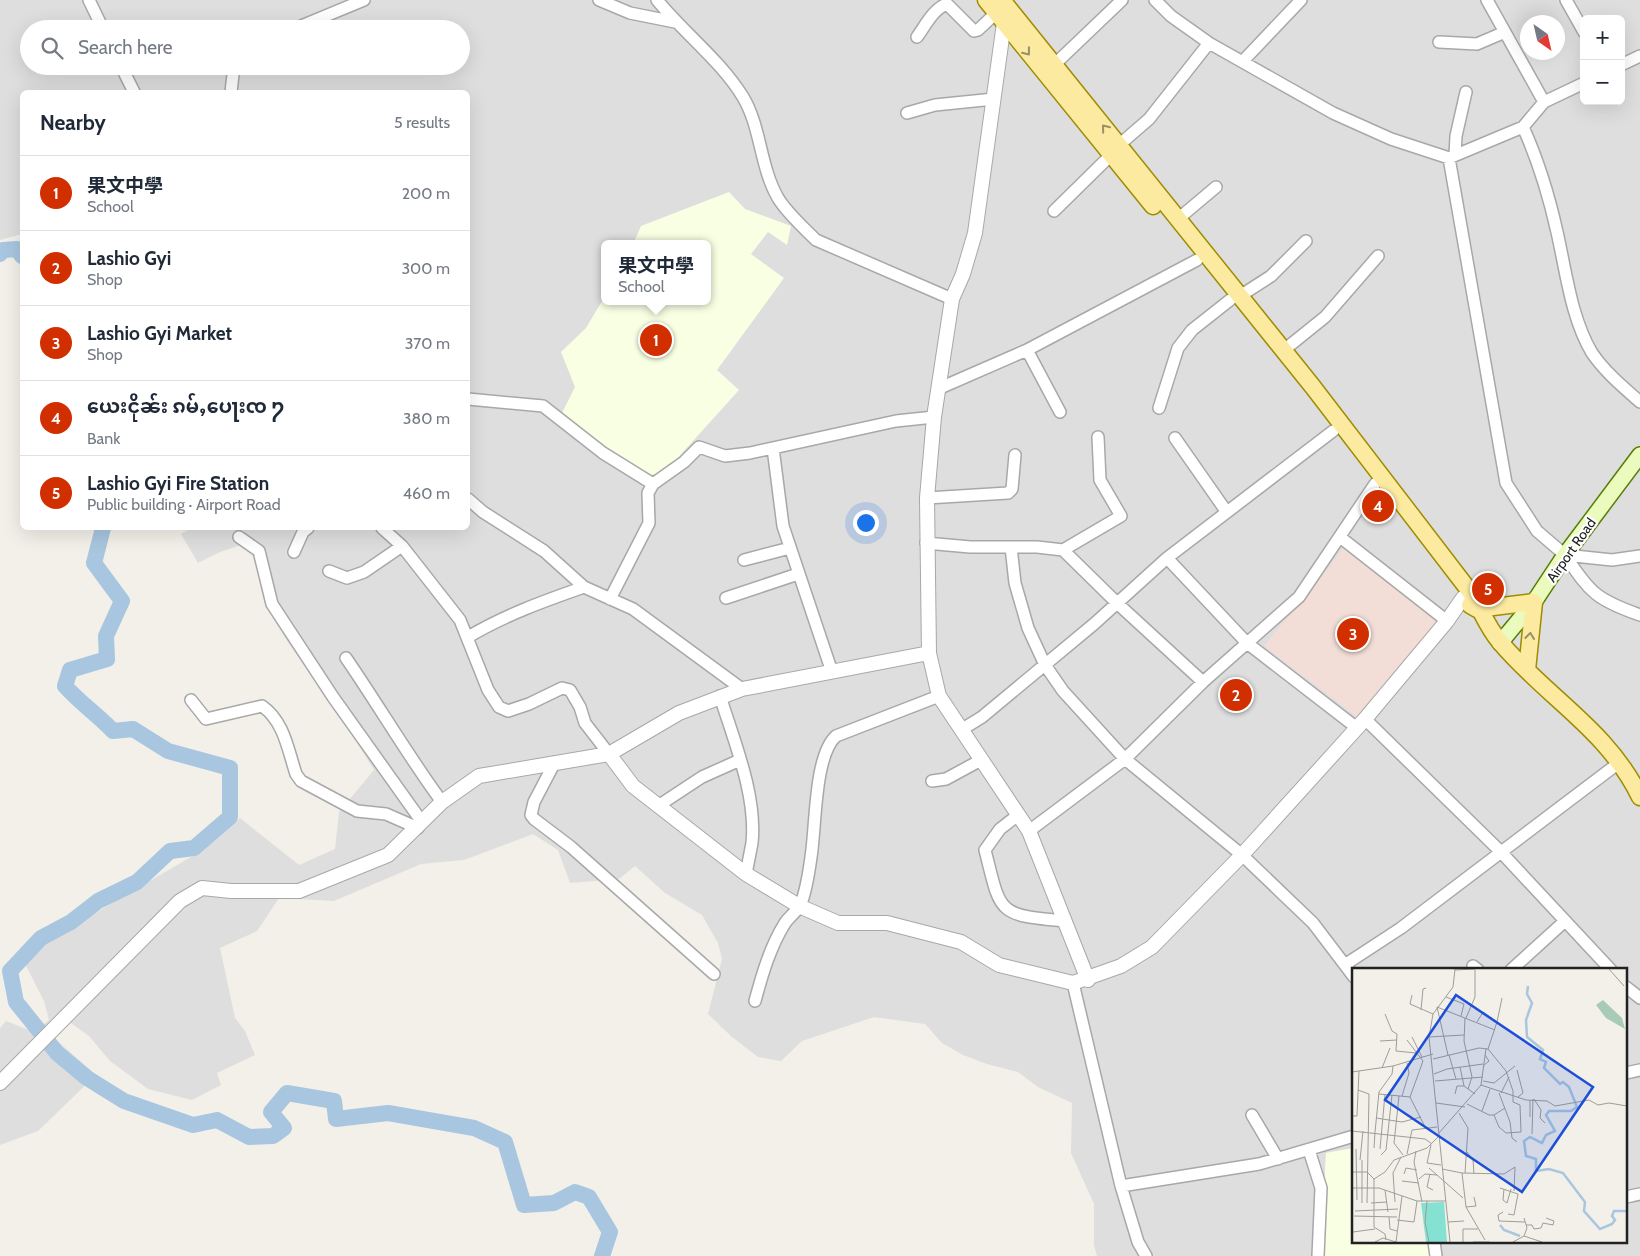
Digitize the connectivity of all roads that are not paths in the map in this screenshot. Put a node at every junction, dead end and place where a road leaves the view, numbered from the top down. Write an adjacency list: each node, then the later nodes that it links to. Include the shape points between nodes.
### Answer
1 (89, 0): 11 (street)
2 (364, 0): 12 (street)
3 (599, 0): 13 (street, via 630,13)
4 (657, 0): 13 (street)
5 (1122, 0): 22 (street)
6 (1155, 0): 18 (street, via 1171,16)
7 (1301, 0): 20 (street)
8 (1487, 0): 15 (street)
9 (1566, 0): 14 (street)
10 (997, 9): 16 (street, via 978,30 974,30 953,8 944,5); 22 (main road); 29 (street); 33 (main road, one-way to 33)
11 (99, 20)
12 (316, 20)
13 (676, 22): 42 (street, via 718,63 744,98 778,198 800,224 816,240)
14 (1580, 25)
15 (1505, 32): 17 (street, via 1477,44); 30 (street)
16 (917, 37)
17 (1439, 42)
18 (1209, 43): 20 (street); 33 (street, via 1149,119)
19 (1640, 56): 21 (street)
20 (1243, 61): 34 (street, via 1333,113 1391,138)
21 (1625, 63)
22 (1054, 65): 33 (main road, one-way to 22)
23 (126, 75): 26 (street)
24 (233, 75): 27 (street)
25 (1580, 85): 30 (street)
26 (133, 90)
27 (231, 90)
28 (1466, 92): 34 (street)
29 (994, 99): 31 (street, via 935,105); 42 (street, via 975,233 964,274)
30 (1544, 102): 32 (street)
31 (907, 112)
32 (1523, 126): 34 (street); 47 (street, via 1550,202 1580,325 1603,367)
33 (1115, 150): 36 (street); 37 (main road); 40 (main road)
34 (1452, 156): 72 (street, via 1506,483 1537,531)
35 (1216, 187): 37 (street)
36 (1054, 211)
37 (1178, 219): 41 (main road)
38 (1306, 241): 41 (street, via 1271,276)
39 (1378, 256): 44 (street, via 1325,317)
40 (1197, 260): 41 (main road); 43 (street)
41 (1235, 298): 44 (main road); 48 (street, via 1192,330 1178,348); 51 (main road)
42 (952, 299): 45 (street)
43 (1027, 350): 45 (street); 49 (street)
44 (1284, 350): 84 (main road, via 1465,585)
45 (940, 388): 50 (street)
46 (470, 399): 57 (street, via 543,406 603,453)
47 (1640, 402)
48 (1159, 408)
49 (1060, 412)
50 (934, 417): 54 (street); 59 (street)
51 (1333, 431): 58 (main road); 61 (street)
52 (1098, 437): 70 (street, via 1100,480 1121,516)
53 (1175, 438): 61 (street)
54 (774, 448): 57 (street, via 726,456 699,446 684,462); 69 (street, via 783,526)
55 (1015, 455): 59 (street, via 1012,489 1008,493)
56 (1640, 455): 72 (main road, Airport Road)
57 (654, 484): 81 (street, via 648,493 649,523)
58 (1375, 484): 65 (street); 80 (main road)
59 (927, 498): 66 (street)
60 (470, 501): 78 (street, via 544,551)
61 (1226, 511): 74 (street)
62 (306, 530): 71 (street)
63 (384, 530): 67 (street)
64 (239, 537): 113 (street, via 259,551 272,604)
65 (1340, 537): 86 (street); 88 (street, via 1299,597)
66 (926, 543): 68 (street, via 970,548); 90 (street)
67 (402, 546): 76 (street, via 364,572 347,578); 87 (street, via 460,620)
68 (1011, 547): 70 (street); 92 (street, via 1015,583 1025,619)
69 (790, 548): 75 (street); 77 (street)
70 (1063, 550): 83 (street)
71 (294, 552)
72 (1565, 555): 73 (street, via 1612,560); 82 (main road, Airport Road); 85 (street, via 1586,588 1610,604)
73 (1640, 556)
74 (1167, 558): 83 (street); 88 (street)
75 (744, 560)
76 (330, 571)
77 (798, 574): 79 (street); 94 (street)
78 (584, 587): 81 (street); 87 (street, via 525,608)
79 (726, 598)
80 (1463, 598): 84 (main road); 86 (street)
81 (610, 599): 96 (street, via 633,609)
82 (1534, 602): 84 (main road); 89 (main road, Airport Road); 93 (main road, one-way to 82)
83 (1118, 604): 92 (street); 95 (street)
84 (1477, 609): 89 (main road)
85 (1640, 615)
86 (1447, 621): 100 (street)
87 (468, 637): 102 (street, via 470,650 499,707 508,711 562,688 570,690 585,723)
88 (1247, 643): 95 (street); 100 (street)
89 (1500, 643): 93 (main road)
90 (929, 653): 94 (street); 98 (street)
91 (346, 658): 110 (street, via 388,719 408,757)
92 (1044, 665): 101 (street, via 982,717); 103 (street)
93 (1527, 670): 107 (main road, via 1602,740)
94 (832, 672): 96 (street)
95 (1203, 682): 103 (street)
96 (742, 689): 97 (street)
97 (720, 696): 102 (street, via 679,713); 104 (street)
98 (939, 696): 101 (street); 118 (street, via 836,736 829,742 817,796 811,859)
99 (191, 700): 113 (street, via 206,719 262,706 272,712 278,722 301,781 357,811 386,814)
100 (1361, 724): 115 (street); 116 (street)
101 (961, 730): 105 (street)
102 (609, 754): 106 (street); 111 (street, via 633,786)
103 (1125, 759): 114 (street); 116 (street)
104 (740, 760): 111 (street, via 702,777); 117 (street, via 751,813 752,843)
105 (981, 760): 108 (street, via 946,778); 112 (street)
106 (555, 762): 110 (street, via 480,776); 124 (street, via 534,802 531,811 534,819 571,847)
107 (1620, 762): 109 (main road); 115 (street)
108 (932, 781)
109 (1640, 797)
110 (442, 802): 113 (street)
111 (658, 806): 117 (street)
112 (1018, 815): 114 (street); 119 (street, via 1000,829 985,850 998,899 1003,907 1029,918)
113 (420, 825): 131 (street, via 388,855 299,891 202,888 180,901)
114 (1029, 831): 119 (street)
115 (1500, 851): 120 (street); 121 (street, via 1401,928)
116 (1242, 855): 121 (street, via 1313,923); 126 (street, via 1152,947 1121,966)
117 (746, 874): 118 (street)
118 (800, 906): 127 (street, via 838,923 887,924 961,942 999,965); 130 (street, via 785,923 774,946)
119 (1064, 921): 126 (street)
120 (1565, 921): 122 (street); 123 (street)
121 (1346, 964): 125 (street)
122 (1513, 968)
123 (1608, 968)
124 (714, 974)
125 (1352, 974)
126 (1088, 980): 127 (street)
127 (1074, 983): 136 (street)
128 (1628, 989): 129 (street)
129 (1640, 998)
130 (755, 1002)
131 (0, 1083)
132 (1252, 1114): 135 (street)
133 (1352, 1137): 134 (street)
134 (1308, 1150): 135 (street); 138 (street, via 1321,1188)
135 (1278, 1159): 136 (street)
136 (1122, 1186): 137 (street, via 1138,1242)
137 (1146, 1256)
138 (1318, 1256)

